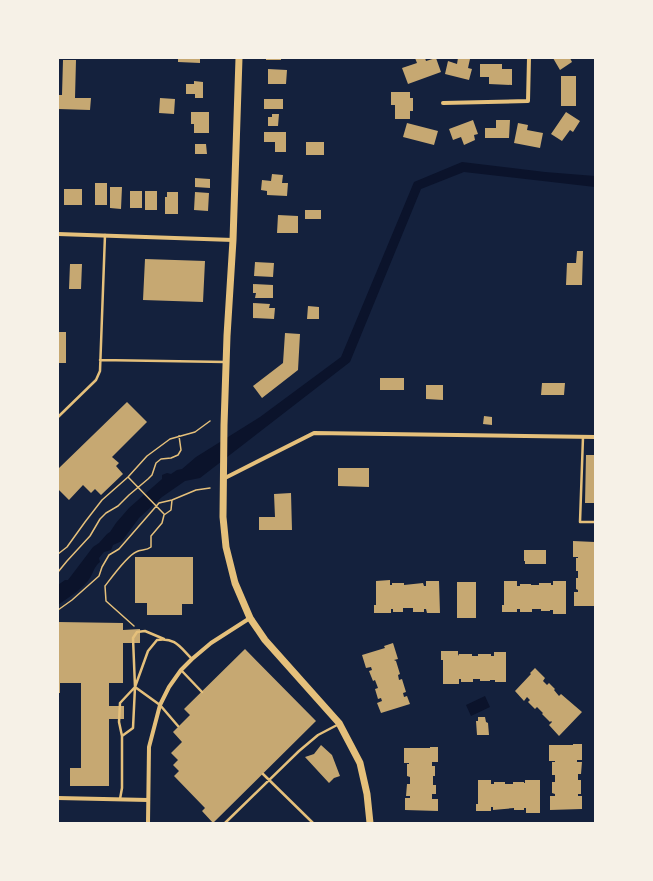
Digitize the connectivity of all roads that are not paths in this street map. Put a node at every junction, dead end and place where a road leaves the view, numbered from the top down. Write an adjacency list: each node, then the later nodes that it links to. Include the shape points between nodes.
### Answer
1 (239, 58): 6 (main road)
2 (529, 58): 3 (street, via 528,102)
3 (443, 102)
4 (58, 234): 5 (street)
5 (105, 236): 6 (street); 7 (lane)
6 (233, 240): 8 (main road)
7 (100, 360): 8 (lane); 9 (lane, via 96,380)
8 (226, 362): 12 (main road)
9 (58, 417)
10 (583, 437): 11 (street); 12 (street, via 314,433); 13 (lane, via 580,522)
11 (595, 437)
12 (223, 479): 14 (main road, via 226,547 235,583)
13 (595, 522)
14 (250, 618): 16 (street, via 211,643); 21 (main road, via 265,640)
15 (164, 639): 16 (lane, via 174,641); 18 (lane, via 156,640 148,651); 18 (lane, via 145,631 137,632 133,638)
16 (192, 659): 17 (street)
17 (181, 670): 19 (lane); 20 (street)
18 (135, 687): 20 (lane); 23 (lane, via 133,728); 23 (lane, via 120,703 119,722)
19 (202, 692)
20 (160, 705): 22 (lane); 28 (street, via 149,747)
21 (339, 723): 25 (lane, via 318,735); 32 (main road, via 360,763)
22 (178, 726)
23 (122, 736): 27 (lane)
24 (263, 774): 25 (lane)
25 (270, 780): 30 (lane); 31 (lane)
26 (58, 798): 27 (street)
27 (120, 799): 28 (street)
28 (148, 800): 29 (street)
29 (148, 823)
30 (225, 823)
31 (313, 823)
32 (370, 823)

